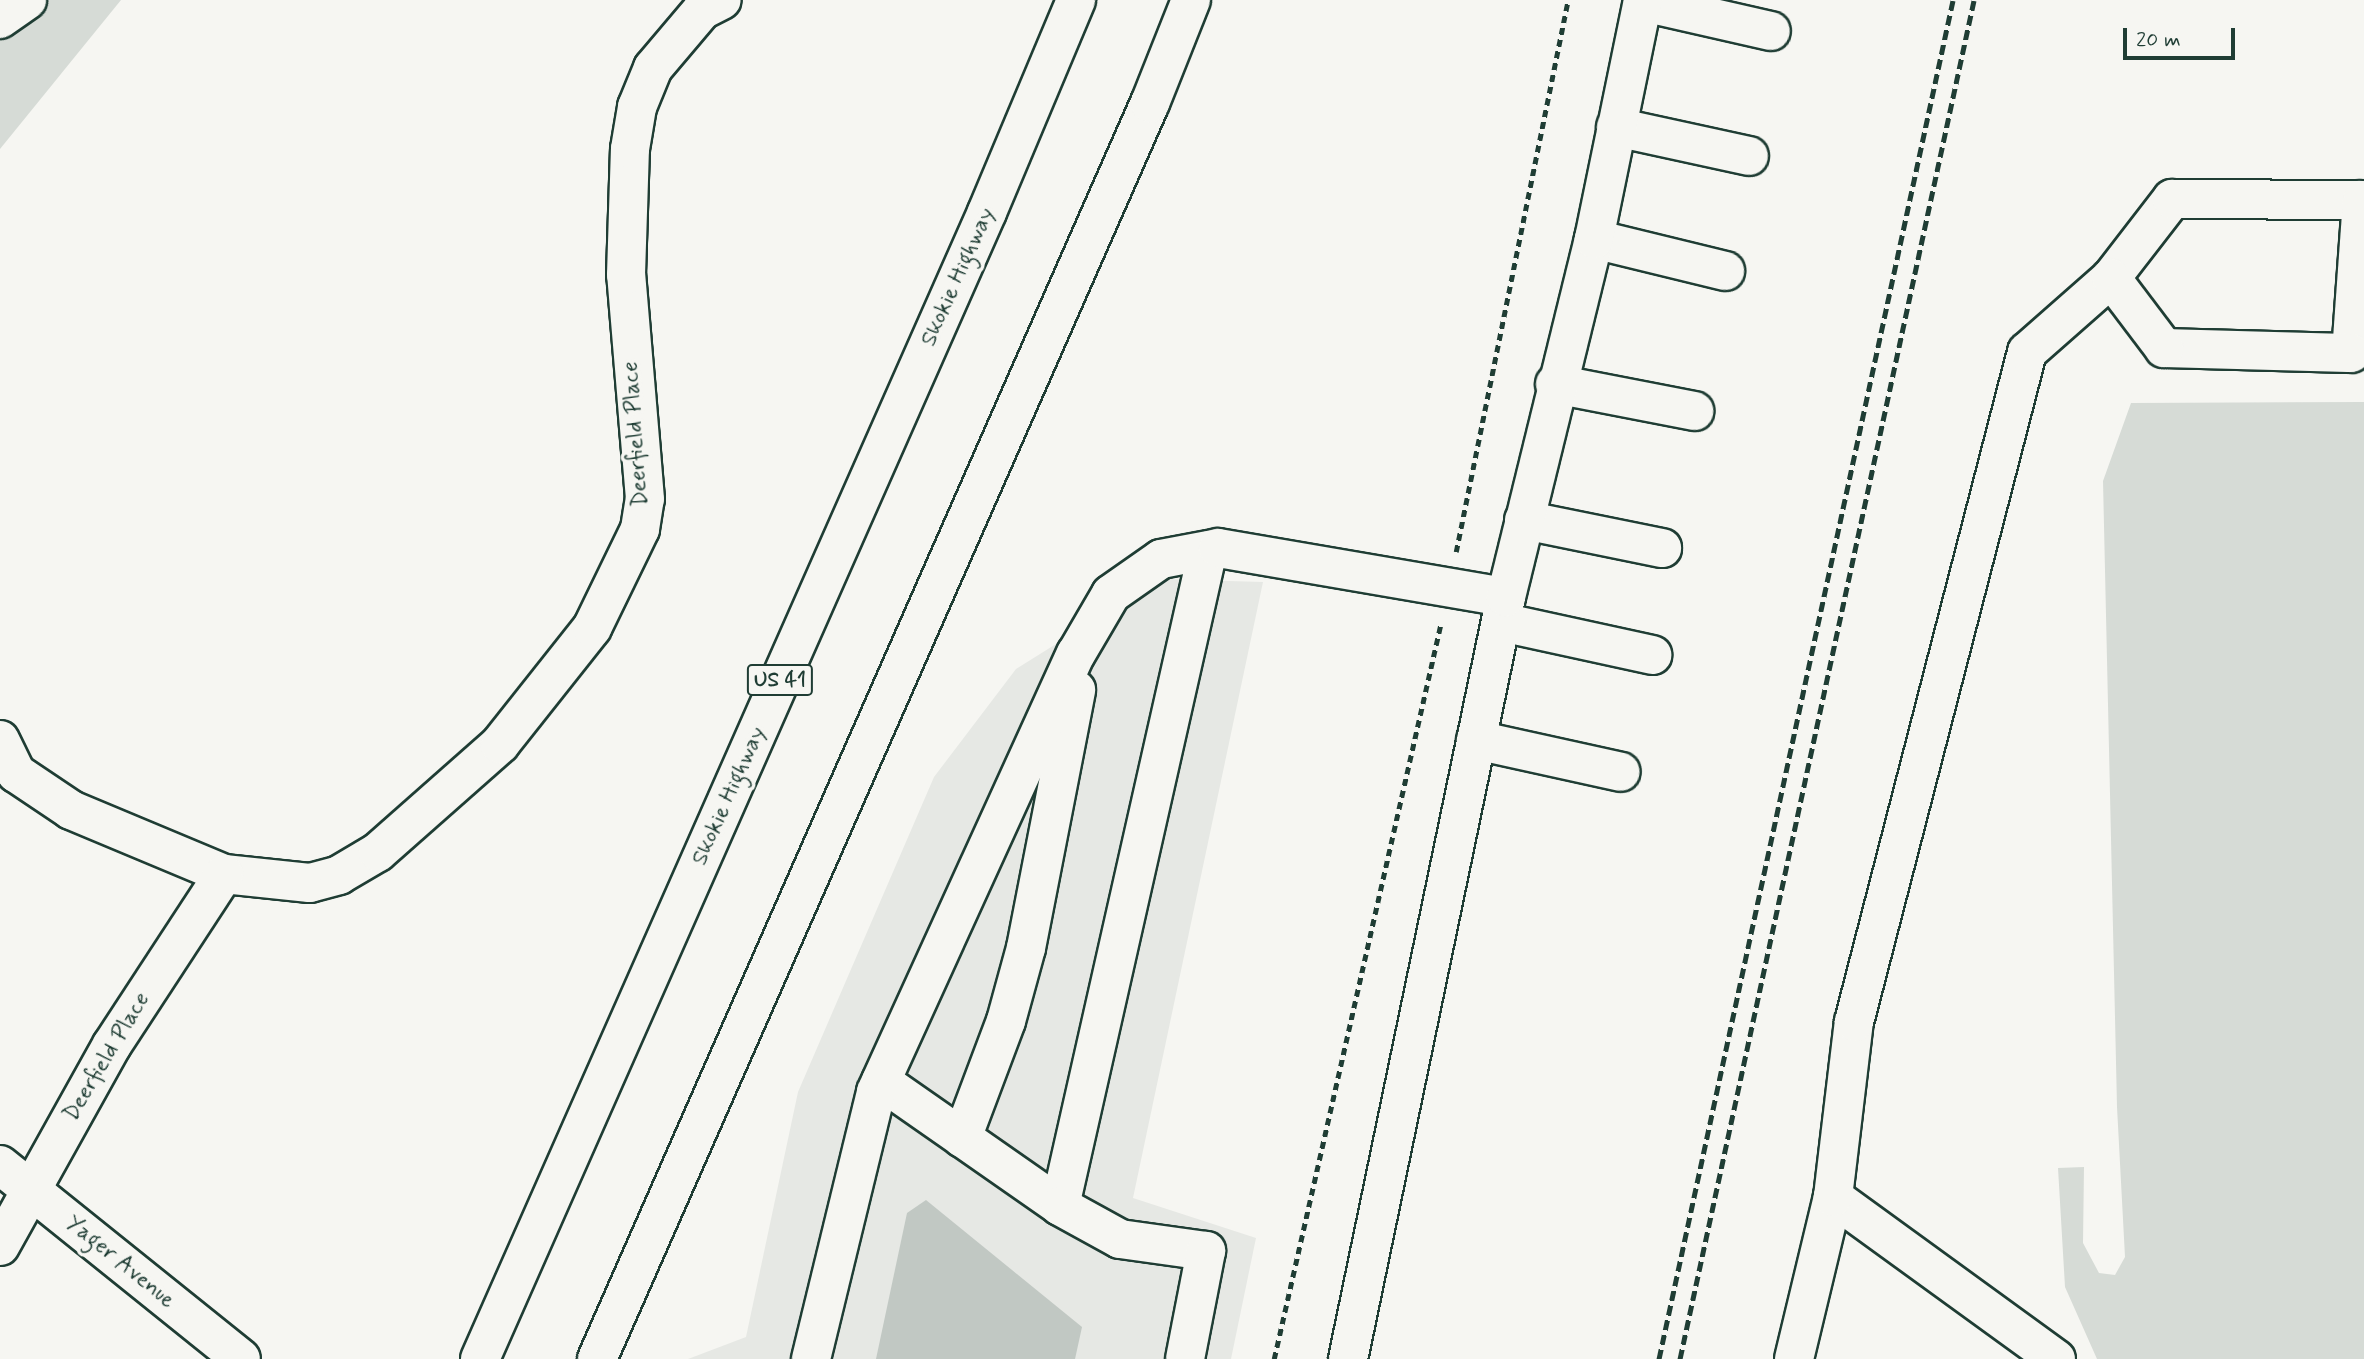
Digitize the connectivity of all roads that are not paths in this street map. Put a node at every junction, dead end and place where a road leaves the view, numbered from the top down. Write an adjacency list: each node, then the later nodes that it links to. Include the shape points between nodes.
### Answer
1 (27, 0): 6 (main road)
2 (722, 0): 24 (main road, Deerfield Place, via 702,10 653,68 637,107 626,275 645,499 640,529 624,570 592,628 500,744 378,852 340,875 310,883)
3 (1076, 0): 33 (main road, Skokie Highway / US 41)
4 (1191, 0): 34 (main road, via 1150,103)
5 (1643, 1): 7 (main road); 8 (main road)
6 (0, 19)
7 (1771, 31)
8 (1616, 127): 9 (main road); 10 (main road)
9 (1749, 156)
10 (1594, 239): 11 (main road); 13 (main road)
11 (1725, 271)
12 (2111, 278): 12 (main road, via 2164,348 2351,353 2362,200 2172,199); 29 (main road, via 2027,352 1854,1022)
13 (1555, 384): 14 (main road); 15 (main road)
14 (1694, 411)
15 (1524, 520): 16 (main road); 18 (main road)
16 (1662, 548)
17 (1208, 550): 18 (main road, via 1449,585); 19 (main road, via 1161,559 1111,594); 30 (main road)
18 (1503, 609): 20 (main road); 22 (main road)
19 (1088, 634): 25 (main road); 26 (main road, via 1026,948 1006,1021)
20 (1652, 655)
21 (0, 740): 24 (main road, Deerfield Place, via 16,773 71,810)
22 (1476, 740): 23 (main road); 37 (main road)
23 (1621, 772)
24 (224, 874): 28 (main road, Deerfield Place, via 112,1045)
25 (881, 1082): 26 (main road); 35 (main road)
26 (962, 1138): 30 (main road)
27 (0, 1165): 28 (main road, Yager Avenue)
28 (29, 1189): 31 (main road, Deerfield Place); 32 (main road, Yager Avenue)
29 (1833, 1197): 38 (main road); 39 (main road)
30 (1060, 1206): 36 (main road, via 1120,1239 1206,1251)
31 (0, 1246)
32 (240, 1359)
33 (480, 1359)
34 (597, 1359)
35 (811, 1359)
36 (1185, 1359)
37 (1348, 1359)
38 (1794, 1359)
39 (2056, 1359)

